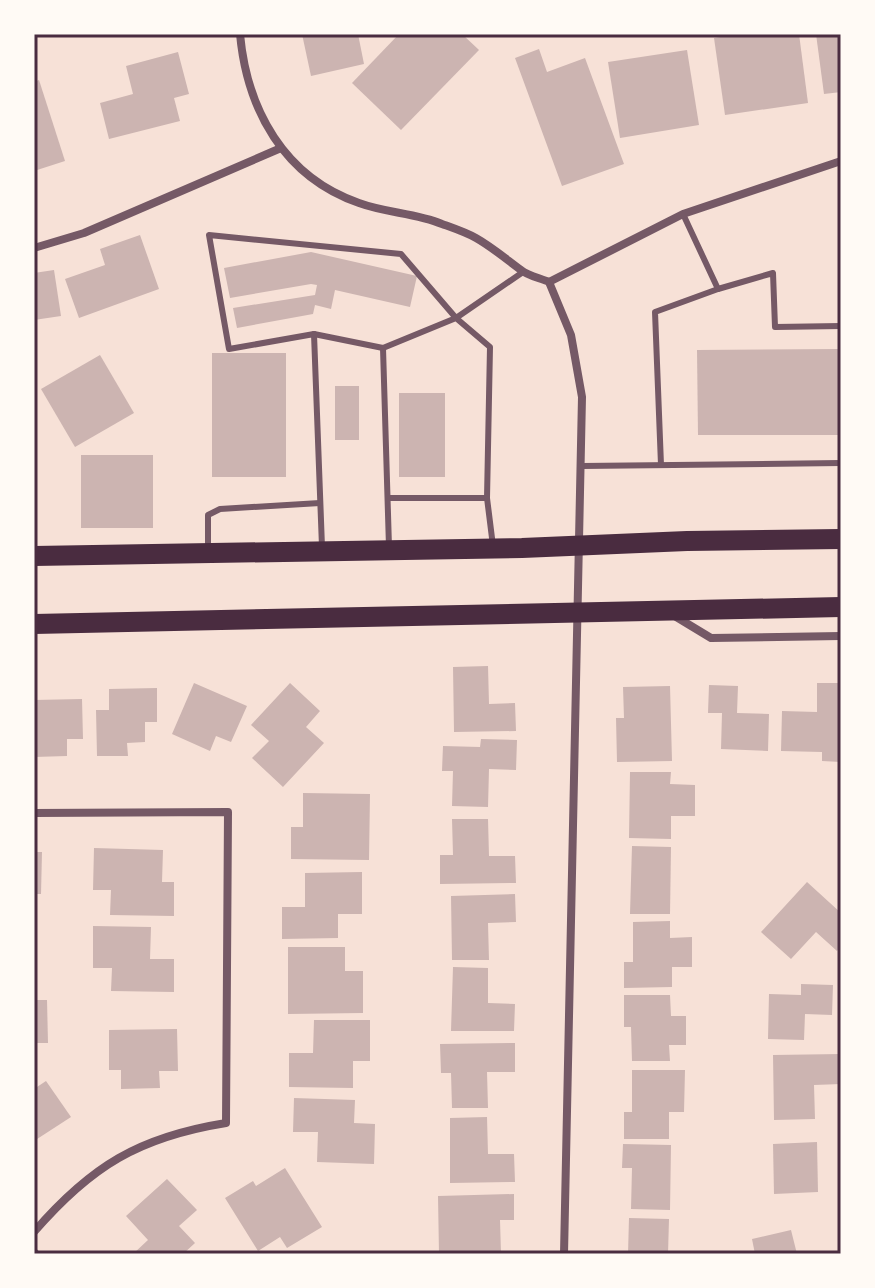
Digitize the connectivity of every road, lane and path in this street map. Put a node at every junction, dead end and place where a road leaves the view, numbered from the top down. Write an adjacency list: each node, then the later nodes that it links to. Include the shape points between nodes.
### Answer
1 (240, 34): 2 (street, via 252,97)
2 (281, 148): 5 (street, via 84,233); 6 (street, via 309,176 340,195 474,237)
3 (841, 161): 4 (street)
4 (683, 214): 7 (street); 8 (lane)
5 (34, 248)
6 (523, 272): 7 (street); 9 (lane)
7 (549, 282): 15 (street, via 571,335 582,397)
8 (718, 289): 10 (lane, via 773,273 775,327); 14 (lane, via 655,312)
9 (456, 318): 11 (lane, via 401,254 209,235 229,349); 12 (lane); 17 (lane, via 490,347)
10 (841, 326)
11 (314, 334): 12 (lane); 18 (lane)
12 (383, 348): 16 (lane)
13 (841, 463): 14 (lane)
14 (661, 465): 15 (lane)
15 (582, 466): 20 (street)
16 (390, 498): 17 (lane); 22 (lane)
17 (487, 498): 21 (lane)
18 (320, 503): 23 (lane); 24 (lane, via 220,509 208,515)
19 (841, 539): 20 (main road)
20 (579, 547): 21 (main road); 28 (street)
21 (493, 549): 22 (main road)
22 (389, 550): 23 (main road)
23 (323, 551): 24 (main road)
24 (208, 554): 25 (main road)
25 (34, 556)
26 (841, 607): 27 (main road)
27 (666, 610): 28 (main road); 30 (street, via 711,638)
28 (578, 614): 29 (main road); 33 (street)
29 (34, 624)
30 (841, 636)
31 (34, 813): 32 (street, via 228,812 226,1123 145,1143 106,1164)
32 (34, 1232)
33 (564, 1254)

